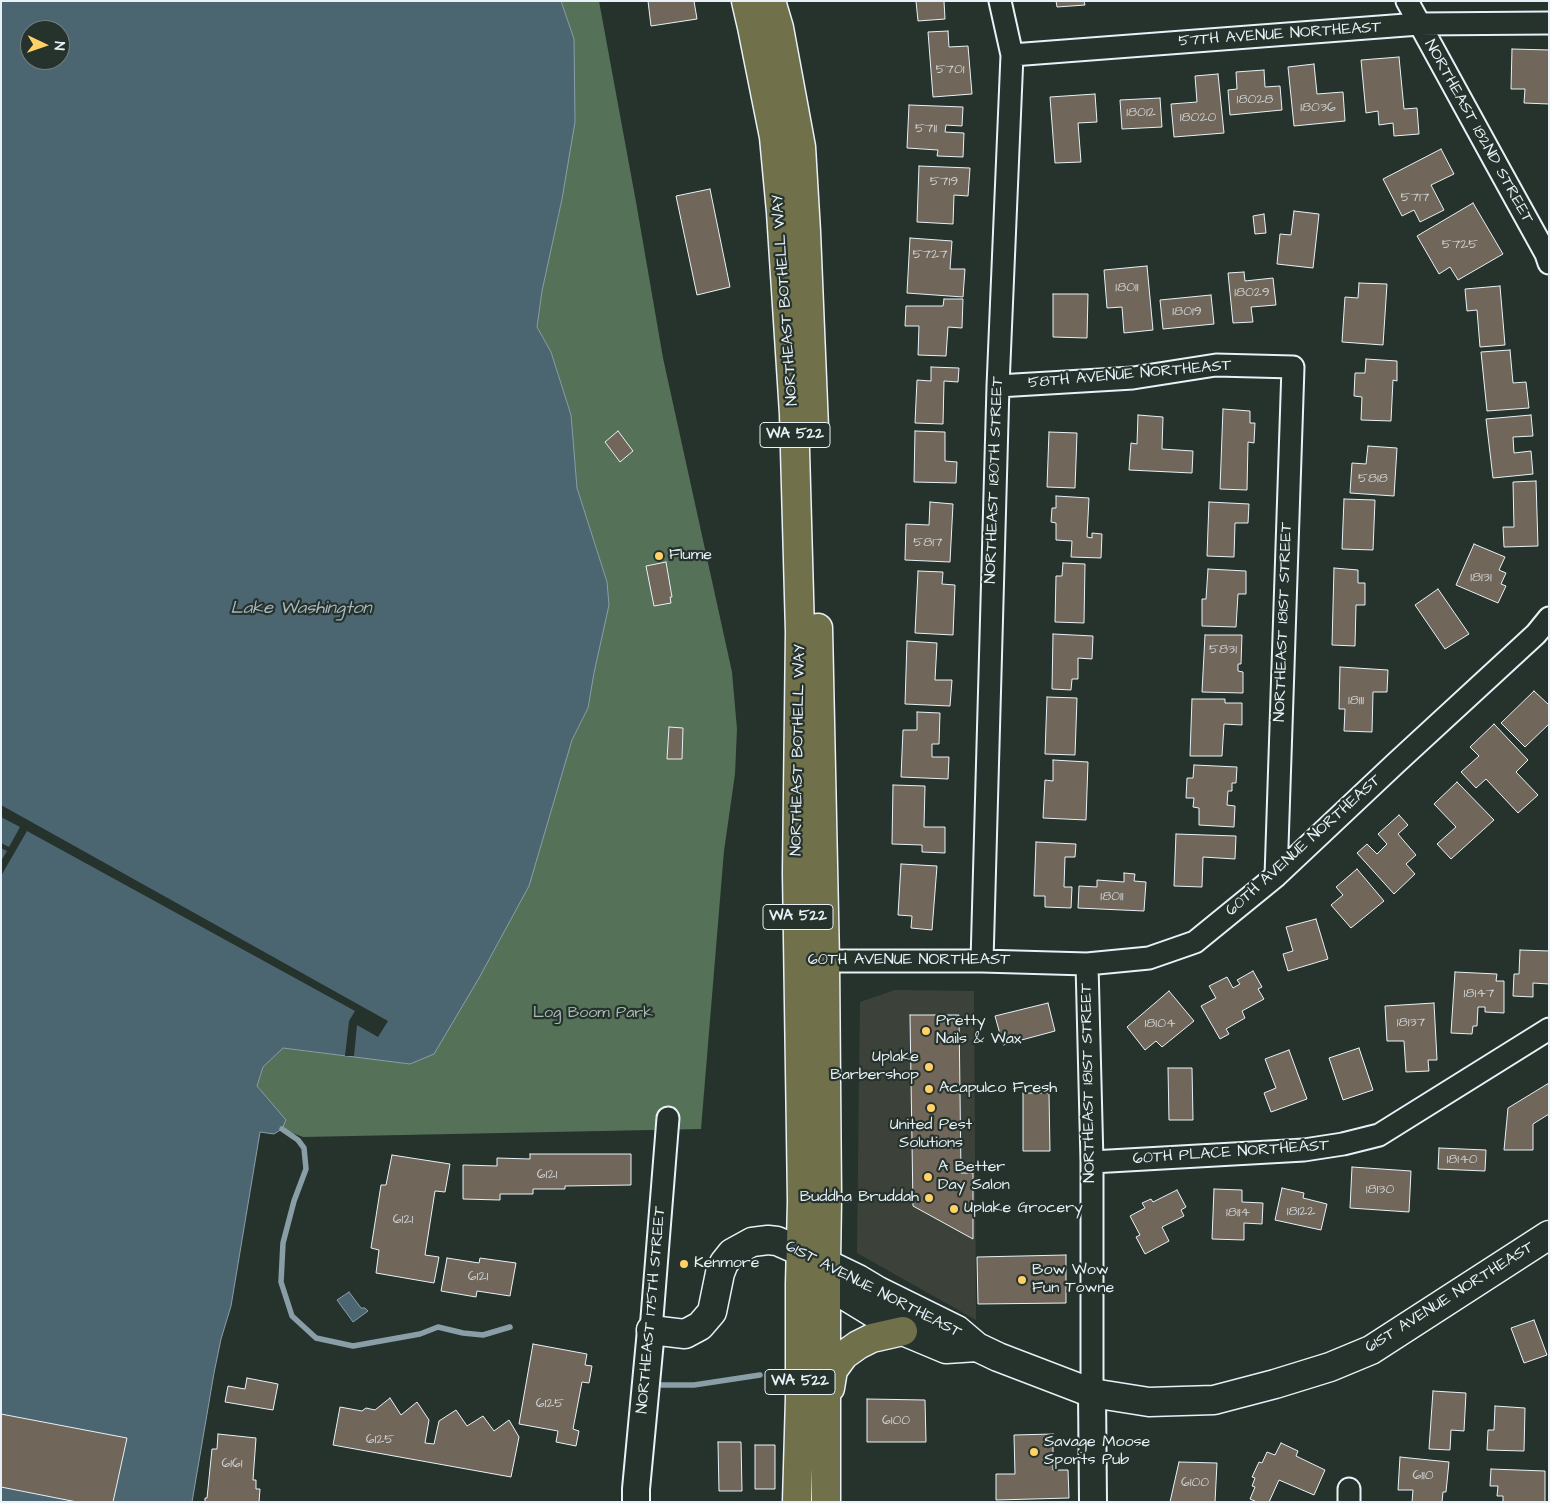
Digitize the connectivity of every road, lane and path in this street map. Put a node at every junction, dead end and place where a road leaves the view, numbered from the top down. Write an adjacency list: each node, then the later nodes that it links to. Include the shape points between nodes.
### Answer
1 (746, 1): 13 (main road, NORTHEAST BOTHELL WAY / WA 522, via 774,137 781,212 794,404 800,632 797,873)
2 (770, 1): 13 (main road, NORTHEAST BOTHELL WAY / WA 522, via 780,28 801,147 806,232 813,415)
3 (1000, 1): 7 (street, NORTHEAST 180TH STREET)
4 (1407, 1): 6 (street, NORTHEAST 182ND STREET)
5 (1549, 23): 6 (street, 57TH AVENUE NORTHEAST)
6 (1419, 24): 7 (street, 57TH AVENUE NORTHEAST); 8 (street, NORTHEAST 182ND STREET)
7 (1012, 55): 10 (street, NORTHEAST 180TH STREET)
8 (1549, 262)
9 (1293, 368): 10 (street, 58TH AVENUE NORTHEAST, via 1216,365 1133,378); 12 (street, NORTHEAST 181ST STREET)
10 (998, 386): 14 (street, NORTHEAST 180TH STREET)
11 (1549, 618): 12 (street, 60TH AVENUE NORTHEAST, via 1536,634)
12 (1276, 876): 15 (street, 60TH AVENUE NORTHEAST, via 1195,942 1149,958)
13 (812, 961): 14 (street, 60TH AVENUE NORTHEAST); 20 (main road, NORTHEAST BOTHELL WAY / WA 522, via 827,1199)
14 (982, 961): 15 (street, 60TH AVENUE NORTHEAST)
15 (1086, 964): 18 (street, NORTHEAST 181ST STREET)
16 (1549, 1029): 18 (street, 60TH PLACE NORTHEAST, via 1379,1135 1304,1150)
17 (668, 1118): 21 (street, NORTHEAST 175TH STREET)
18 (1092, 1162): 24 (street, NORTHEAST 181ST STREET)
19 (1549, 1235): 24 (main road, 61ST AVENUE NORTHEAST, via 1371,1350 1330,1367 1214,1400 1149,1402)
20 (813, 1265): 21 (main road, 61ST AVENUE NORTHEAST, via 777,1242 752,1242 732,1252 724,1263 712,1312 700,1326 685,1334); 22 (main road, 61ST AVENUE NORTHEAST); 23 (main road, 61ST AVENUE NORTHEAST, via 878,1291 957,1330); 25 (main road, NORTHEAST BOTHELL WAY / WA 522); 27 (main road, NORTHEAST BOTHELL WAY / WA 522, via 800,1398)
21 (651, 1330): 26 (street, NORTHEAST 175TH STREET)
22 (903, 1331): 23 (main road, 61ST AVENUE NORTHEAST, via 946,1349); 25 (main road, via 872,1338 844,1355 833,1370)
23 (977, 1347): 24 (main road, 61ST AVENUE NORTHEAST)
24 (1092, 1393): 29 (street, NORTHEAST 181ST STREET)
25 (826, 1416): 28 (main road, NORTHEAST BOTHELL WAY / WA 522)
26 (636, 1502)
27 (797, 1502)
28 (826, 1502)
29 (1093, 1502)

